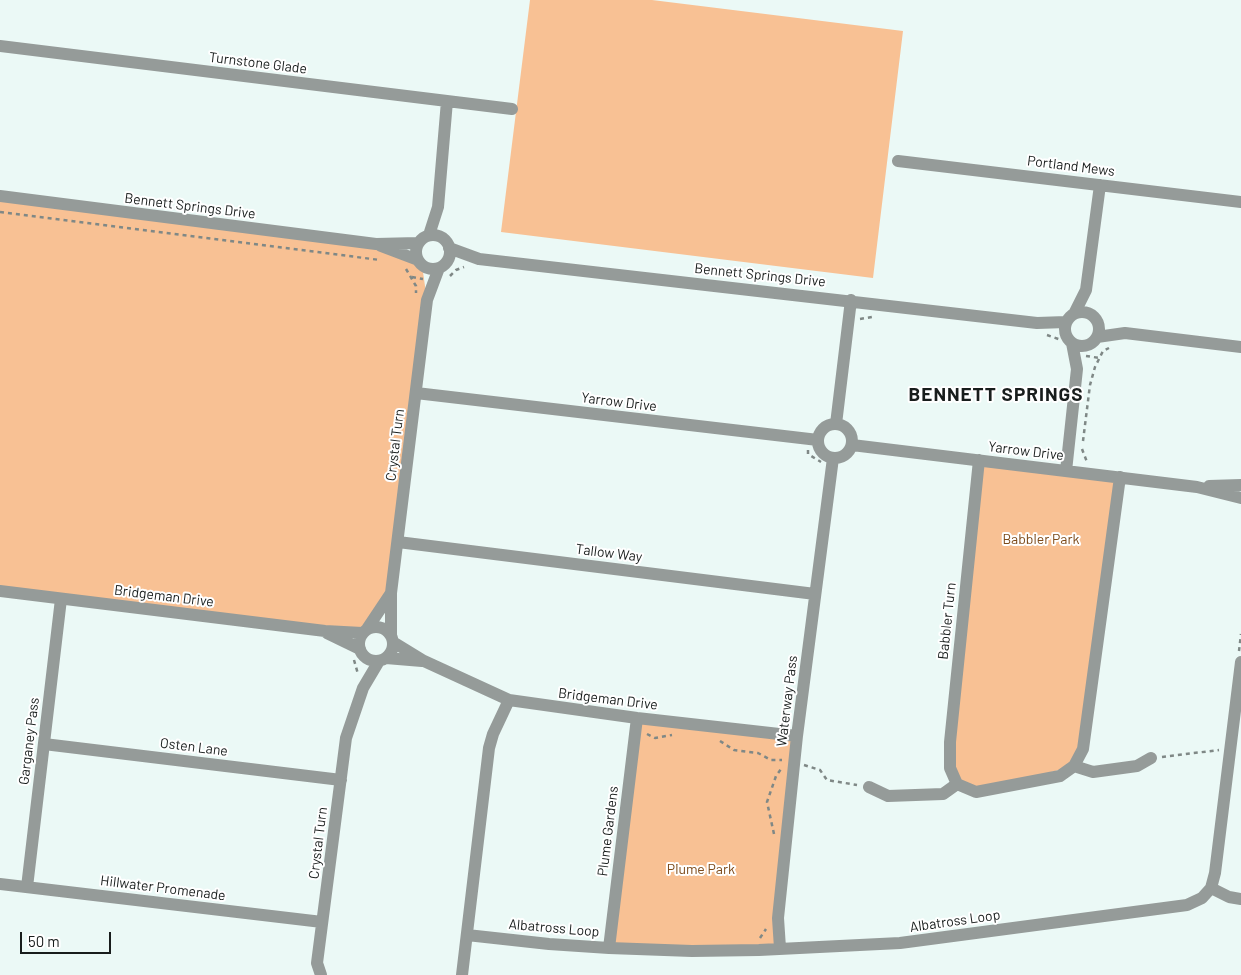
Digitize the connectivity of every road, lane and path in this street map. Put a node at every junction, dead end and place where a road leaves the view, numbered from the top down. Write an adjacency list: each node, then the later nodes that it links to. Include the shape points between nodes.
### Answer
1 (0, 46): 2 (street, Turnstone Glade)
2 (447, 101): 3 (street, Turnstone Glade); 9 (street, via 438,207)
3 (512, 109)
4 (898, 161): 5 (street, Portland Mews)
5 (1100, 185): 7 (street, Portland Mews); 18 (street)
6 (0, 196): 11 (street, Bennett Springs Drive)
7 (1241, 202)
8 (0, 212): 12 (path)
9 (440, 240): 10 (street); 13 (street, Bennett Springs Drive); 15 (street, via 450,254)
10 (418, 243): 11 (street, Bennett Springs Drive); 14 (street, via 416,249)
11 (376, 244): 14 (street, Bennett Springs Drive)
12 (381, 260)
13 (476, 262): 15 (street, Bennett Springs Drive); 17 (path, via 456,270); 20 (street, Bennett Springs Drive)
14 (420, 263): 15 (street, via 433,268); 19 (street, Crystal Turn)
15 (441, 266): 19 (street, Crystal Turn)
16 (404, 267): 19 (path)
17 (446, 282)
18 (1086, 290): 21 (street); 22 (street)
19 (421, 300): 28 (street, Crystal Turn)
20 (851, 300): 22 (street, Bennett Springs Drive); 29 (street)
21 (1094, 317): 22 (street, via 1080,312); 23 (street); 24 (street, via 1099,331)
22 (1069, 328): 24 (street, via 1077,345); 27 (street)
23 (1125, 333): 24 (street); 25 (street)
24 (1093, 341): 27 (street)
25 (1241, 347)
26 (1100, 358): 35 (path, via 1090,385 1082,450 1084,458 1097,468)
27 (1077, 369): 34 (street)
28 (416, 393): 30 (street, Yarrow Drive); 40 (street, Crystal Turn)
29 (836, 424): 30 (street, via 822,430); 31 (street, via 847,428)
30 (818, 440): 32 (street, via 822,452)
31 (852, 445): 32 (street, via 845,455); 33 (street, Yarrow Drive)
32 (833, 458): 43 (street, Waterway Pass)
33 (978, 460): 34 (street, Yarrow Drive); 64 (street, Babbler Turn, via 950,742 950,768)
34 (1066, 471): 35 (street, Yarrow Drive)
35 (1096, 474): 36 (street, Yarrow Drive)
36 (1120, 477): 38 (street, Yarrow Drive); 62 (street, via 1083,749)
37 (1241, 485): 38 (street)
38 (1197, 487): 39 (street)
39 (1241, 498)
40 (398, 542): 42 (street, Crystal Turn); 43 (street, Tallow Way)
41 (0, 591): 44 (street, Bridgeman Drive)
42 (391, 593): 46 (street); 48 (street, Crystal Turn)
43 (816, 594): 56 (street, Waterway Pass)
44 (61, 598): 45 (street, Bridgeman Drive); 58 (street, Garganey Pass)
45 (325, 631): 46 (street, Bridgeman Drive); 49 (street)
46 (365, 631): 48 (street, via 378,626); 49 (street, via 359,644)
47 (1241, 634): 50 (path)
48 (392, 638): 49 (street, via 392,651); 51 (street)
49 (373, 657): 51 (street); 63 (street, Crystal Turn, via 346,738)
50 (1240, 658): 68 (street, via 1215,873)
51 (424, 661): 52 (street, Bridgeman Drive)
52 (509, 700): 53 (street, Bridgeman Drive); 71 (street, via 492,734 489,748)
53 (637, 718): 56 (street, Bridgeman Drive); 72 (street, Plume Gardens)
54 (647, 734): 55 (path, via 654,738)
55 (681, 736)
56 (796, 736): 61 (street, Waterway Pass)
57 (710, 739): 61 (path, via 734,750 758,753 771,760)
58 (44, 744): 63 (street, Osten Lane); 67 (street, Garganey Pass)
59 (1228, 749): 60 (path)
60 (1150, 758): 62 (street, via 1136,766 1093,772)
61 (791, 761): 65 (path, via 820,770 827,780); 73 (street, Waterway Pass, via 778,918)
62 (1074, 766): 64 (street, via 1060,776 976,792)
63 (341, 780): 70 (street, Crystal Turn)
64 (957, 784): 65 (street, via 943,794 888,796)
65 (869, 787)
66 (0, 884): 67 (street, Hillwater Promenade)
67 (27, 887): 70 (street, Hillwater Promenade)
68 (1210, 888): 69 (street, via 1229,897); 73 (street, Albatross Loop, via 1202,898 1186,905 900,943)
69 (1241, 898)
70 (322, 922): 74 (street, Crystal Turn, via 317,963)
71 (467, 935): 72 (street, Albatross Loop); 75 (street)
72 (609, 948): 73 (street, Albatross Loop, via 692,951)
73 (780, 948)
74 (320, 975)
75 (462, 975)

